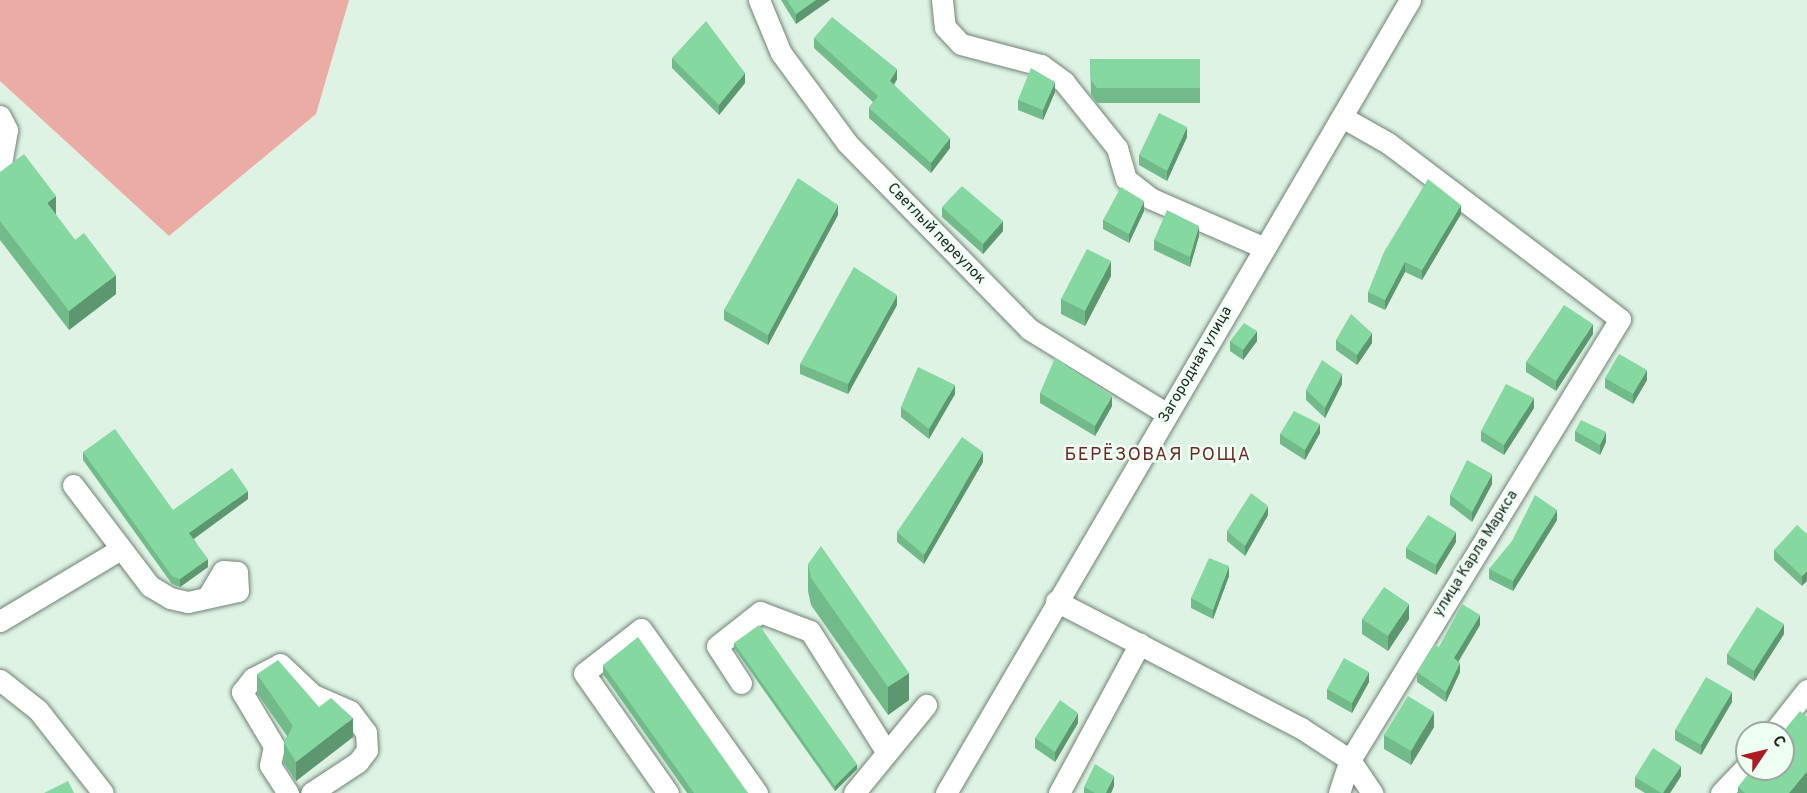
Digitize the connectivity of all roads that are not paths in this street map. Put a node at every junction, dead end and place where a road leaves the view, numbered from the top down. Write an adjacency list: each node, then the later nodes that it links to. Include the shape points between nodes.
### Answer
1 (759, 0): 8 (street, Светлый переулок, via 781,53 847,143 1029,329)
2 (942, 0): 7 (street, via 945,27 961,44 1041,66 1064,82 1117,148 1126,179 1142,191)
3 (1410, 0): 5 (street, Загородная улица)
4 (0, 116): 6 (street, via 7,130)
5 (1342, 117): 7 (street, Загородная улица); 21 (street, улица Карла Маркса, via 1388,143 1620,319)
6 (0, 168)
7 (1265, 248): 8 (street, Загородная улица)
8 (1167, 414): 12 (street, Загородная улица)
9 (73, 485): 10 (street)
10 (119, 550): 11 (street, via 150,586 170,598 188,602); 13 (street)
11 (208, 596)
12 (1056, 601): 14 (street); 29 (street, Загородная улица)
13 (3, 612)
14 (1140, 644): 21 (street); 30 (street)
15 (0, 680): 23 (street, via 38,710)
16 (741, 683): 20 (street, via 717,646 760,612 810,631)
17 (1807, 690): 19 (street)
18 (926, 705): 20 (street)
19 (1782, 721)
20 (887, 753): 28 (street)
21 (1350, 760): 31 (street, улица Карла Маркса); 32 (street)
22 (1735, 778): 33 (street)
23 (103, 793)
24 (288, 793): 25 (street, via 270,765 274,746 242,692 253,678 280,664 313,695 350,711 366,732 367,750 358,762)
25 (311, 793)
26 (668, 793): 27 (street, via 584,673 641,629)
27 (757, 793)
28 (854, 793)
29 (946, 793)
30 (1059, 793)
31 (1339, 793)
32 (1372, 793)
33 (1721, 793)

